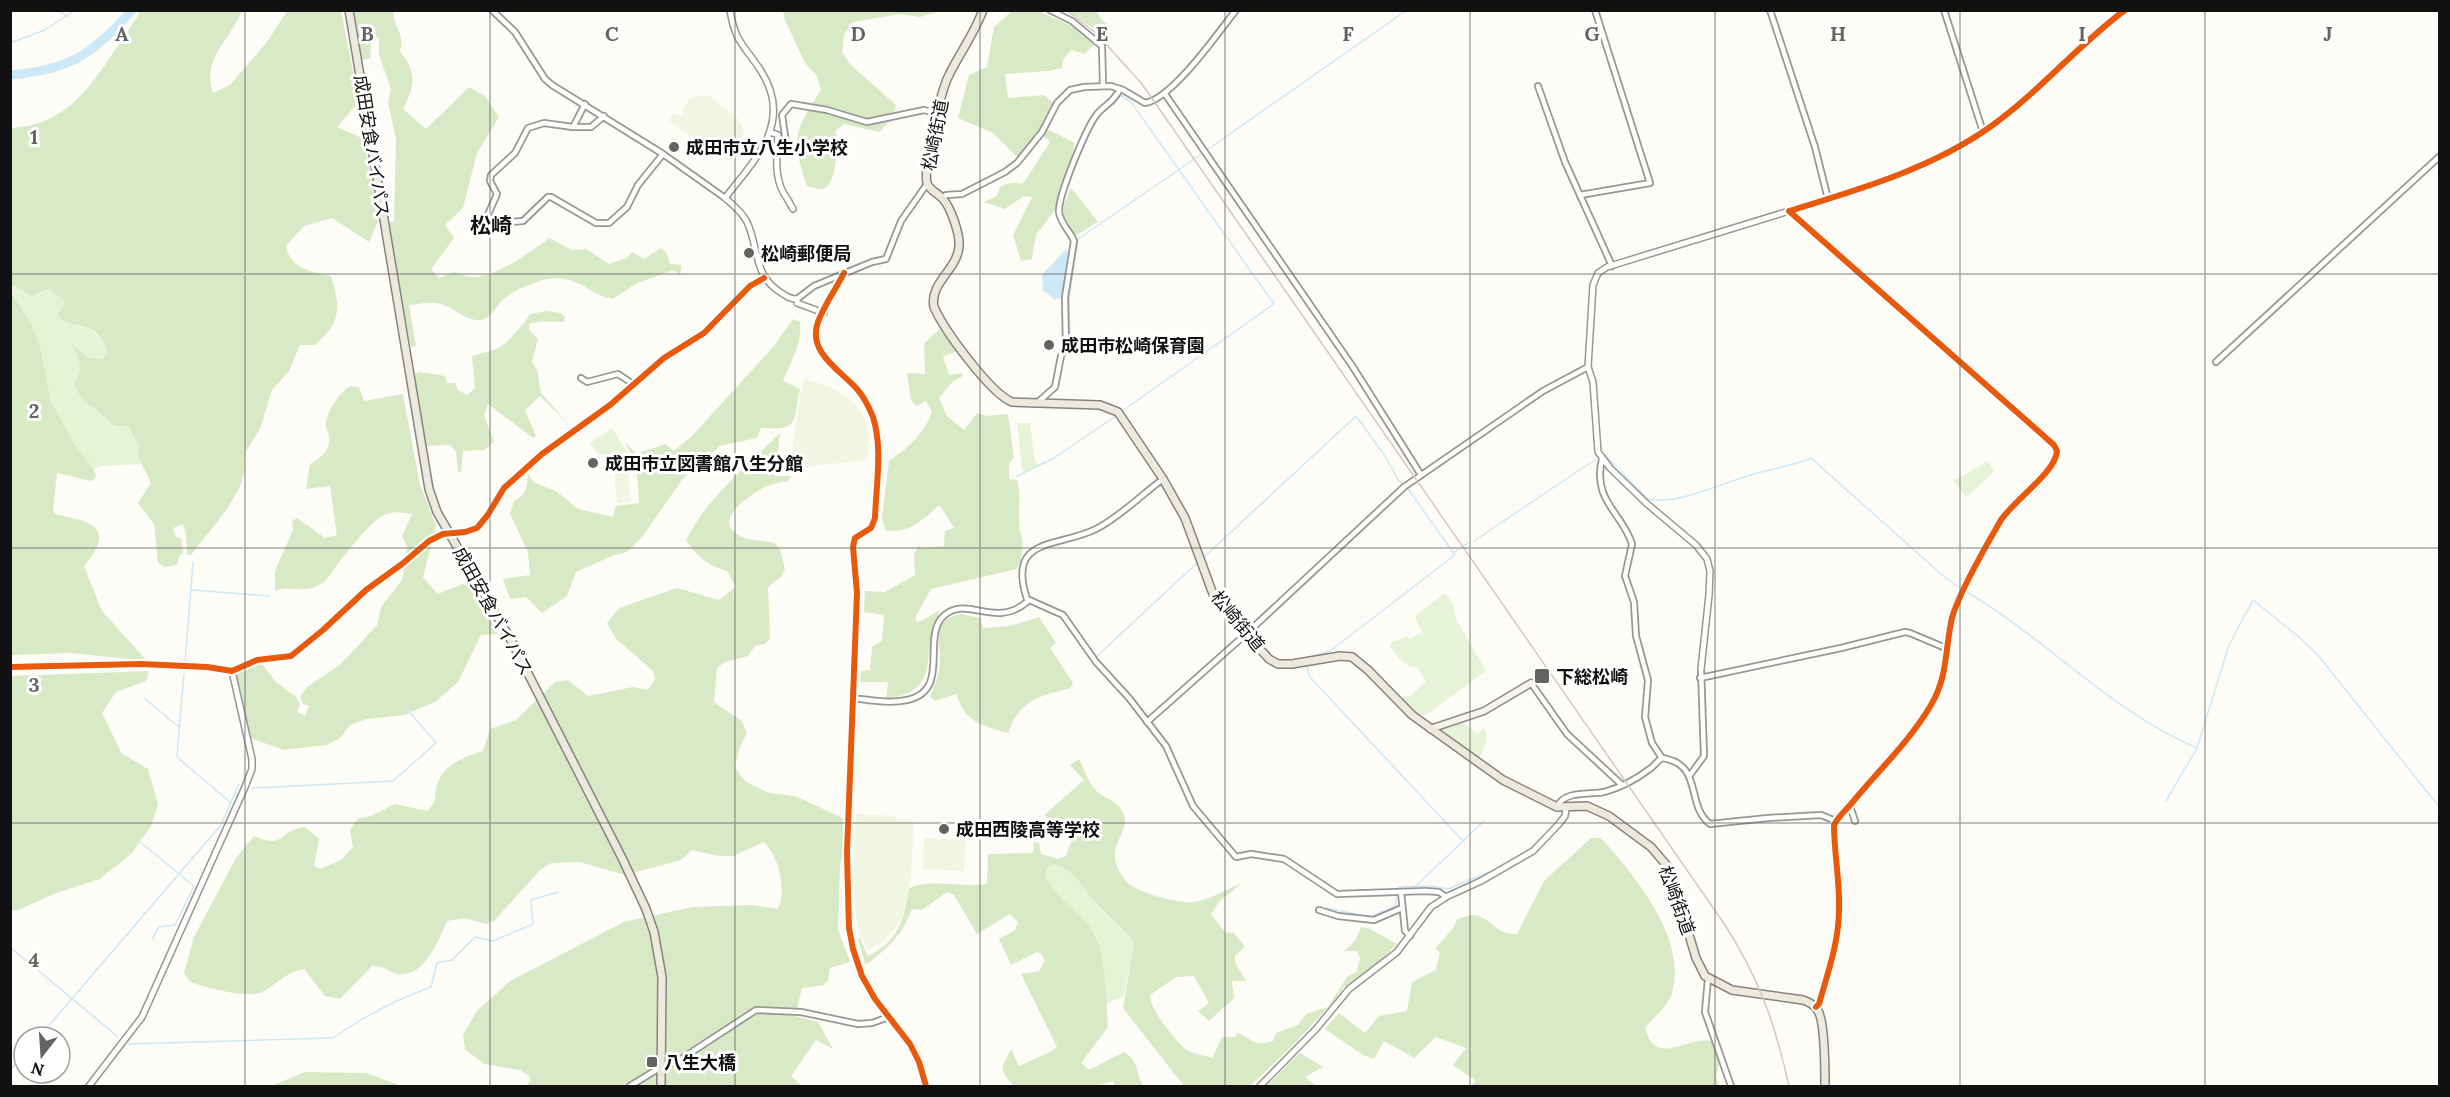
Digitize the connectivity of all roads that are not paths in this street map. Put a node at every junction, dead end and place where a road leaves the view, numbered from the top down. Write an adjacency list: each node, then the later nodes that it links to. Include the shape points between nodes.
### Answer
1 (350, 10): 45 (main road, 成田安食バイパス, via 426,480 432,501)
2 (492, 10): 16 (street, via 515,32 544,79)
3 (730, 10): 20 (street, via 738,41 768,86 773,108)
4 (983, 10): 17 (main road, 松崎街道, via 974,34 948,76)
5 (1050, 10): 12 (street, via 1072,21 1102,46)
6 (1236, 10): 15 (street)
7 (1595, 10): 26 (street, via 1650,183)
8 (1770, 10): 29 (street)
9 (1944, 10): 21 (street)
10 (2125, 10): 11 (street)
11 (2117, 13): 21 (street)
12 (1103, 86): 14 (street); 28 (street, via 1066,92 1017,163 962,194)
13 (1538, 86): 26 (street)
14 (1120, 89): 15 (street, via 1145,103); 41 (street, via 1112,103 1098,113 1085,137 1060,204 1059,214 1074,241 1065,297 1066,346 1055,387)
15 (1165, 94): 43 (street, via 1353,367)
16 (585, 104): 18 (street); 19 (street)
17 (938, 114): 22 (street, via 924,110 867,122 791,104 782,115 786,142); 25 (main road, 松崎街道)
18 (604, 116): 19 (street, via 591,127); 23 (street)
19 (573, 127): 23 (street, via 544,123 528,128 515,153 491,175 497,194 487,218 489,224 523,221 548,197 596,223 609,223 627,207 638,185)
20 (770, 132): 22 (street, via 778,135); 27 (street, via 757,159)
21 (1983, 132): 29 (street, via 1877,183)
22 (776, 150): 30 (street, via 778,177)
23 (663, 154): 27 (street)
24 (2439, 156): 37 (street)
25 (927, 184): 28 (main road, 松崎街道); 33 (street, via 902,221 886,259)
26 (1580, 195): 32 (street)
27 (725, 198): 34 (street, via 747,221)
28 (942, 198): 41 (main road, 松崎街道, via 959,247 934,294 934,308 991,388 1012,402)
29 (1828, 199): 31 (street)
30 (793, 209)
31 (1789, 212): 32 (street); 48 (street, via 2057,450 2048,472 2007,512 1953,616)
32 (1612, 266): 38 (street, via 1598,273 1593,285)
33 (844, 273): 35 (street); 36 (street)
34 (764, 278): 35 (street, via 791,299); 40 (street, via 750,286 704,333 664,358)
35 (797, 298): 36 (street, via 797,303)
36 (824, 313): 54 (street, via 817,325 820,350 859,391 877,436 875,518 871,528 855,538 853,546 857,593)
37 (2216, 362)
38 (1588, 367): 42 (street); 43 (street, via 1543,391)
39 (581, 378): 40 (street, via 587,382 618,374)
40 (633, 384): 45 (street, via 515,478 477,528)
41 (1036, 404): 44 (main road, 松崎街道, via 1100,405 1115,410)
42 (1602, 459): 50 (street, via 1707,559 1709,595); 57 (street, via 1598,475 1602,489 1632,544 1625,576 1634,602 1636,636 1648,680 1645,717 1652,742)
43 (1420, 475): 47 (street)
44 (1162, 479): 46 (street, via 1096,529 1033,551 1020,573); 47 (main road, 松崎街道, via 1185,518 1213,594)
45 (451, 534): 51 (street, via 429,541 291,656 257,660); 73 (main road, 成田安食バイパス, via 507,633 643,902 658,947 663,989)
46 (1028, 601): 54 (street, via 998,614 960,608 946,613 934,636 932,678 916,697 898,702); 55 (street, via 1063,615 1096,662)
47 (1246, 634): 55 (street); 56 (main road, 松崎街道, via 1278,664 1340,656 1356,660)
48 (1948, 650): 52 (street, via 1905,633); 60 (street, via 1942,684 1931,706)
49 (10, 667): 51 (street, via 141,664)
50 (1701, 669): 52 (street)
51 (232, 671): 74 (street, via 252,759 250,776 142,1017)
52 (1700, 678): 58 (street, via 1704,756)
53 (1532, 683): 56 (main road, via 1484,711); 59 (street, via 1567,735)
54 (852, 698): 72 (street, via 846,888 849,928 862,976)
55 (1147, 722): 65 (street, via 1167,746 1193,806 1236,857 1251,854 1284,860 1337,894)
56 (1430, 729): 61 (main road, 松崎街道, via 1503,780)
57 (1662, 758): 58 (street); 59 (street)
58 (1690, 775): 63 (street, via 1697,802 1710,824 1821,815)
59 (1622, 785): 61 (street, via 1601,793 1569,797)
60 (1850, 806): 63 (street); 64 (street)
61 (1557, 807): 62 (main road, 松崎街道)
62 (1566, 808): 66 (street, via 1565,816 1533,851); 70 (main road, 松崎街道, via 1595,809 1623,825 1661,856 1672,874 1700,968)
63 (1836, 821): 71 (street, via 1838,927)
64 (1855, 821)
65 (1401, 892): 66 (street, via 1439,892); 67 (street)
66 (1446, 897): 69 (street, via 1431,907)
67 (1402, 908): 68 (street, via 1374,920); 69 (street, via 1405,931)
68 (1319, 910)
69 (1410, 936): 78 (street, via 1388,960 1349,989)
70 (1708, 979): 71 (main road, via 1732,990 1797,998); 79 (street, via 1705,1012)
71 (1816, 1007): 80 (main road, via 1821,1022)
72 (889, 1017): 73 (street, via 858,1024 816,1014 762,1009 678,1062); 77 (street, via 910,1044)
73 (661, 1067): 75 (street); 76 (main road, 成田安食バイパス)
74 (89, 1086)
75 (630, 1086)
76 (661, 1086)
77 (926, 1086)
78 (1260, 1086)
79 (1731, 1086)
80 (1825, 1086)

